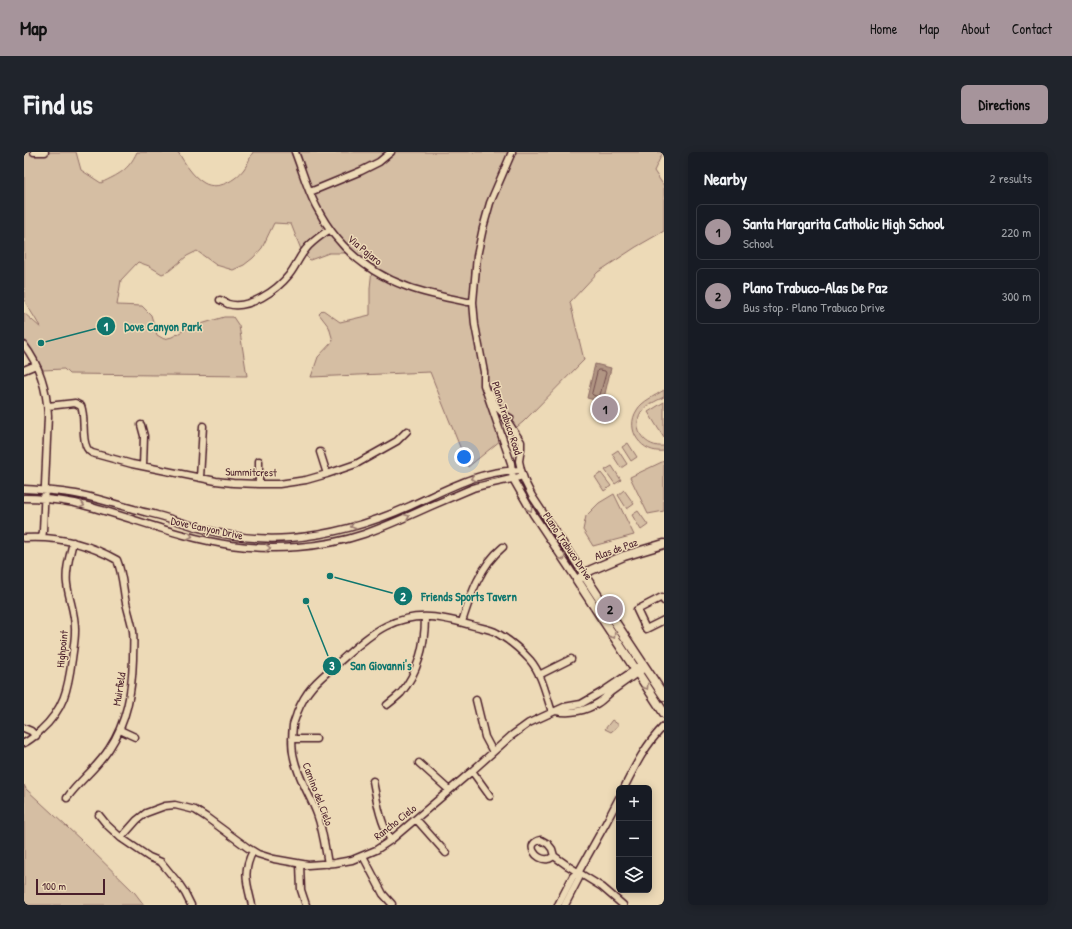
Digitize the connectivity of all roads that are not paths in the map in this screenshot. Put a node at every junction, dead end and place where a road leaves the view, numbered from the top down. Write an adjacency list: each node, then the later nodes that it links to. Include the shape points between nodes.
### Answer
1 (34, 152): 2 (street)
2 (45, 152)
3 (295, 152): 6 (street, Via Pajaro)
4 (390, 152): 6 (street, via 361,171)
5 (512, 152): 9 (street, Plano Trabuco Road, via 490,204 483,228 477,256)
6 (310, 192): 7 (street, Via Pajaro)
7 (330, 229): 8 (street, via 306,249 290,274 269,294 252,302 237,305); 9 (street, Via Pajaro, via 354,257 384,277 409,288)
8 (220, 300)
9 (473, 302): 13 (street, Plano Trabuco Road)
10 (24, 345): 11 (street)
11 (36, 365): 12 (street); 14 (street, via 44,385)
12 (24, 370)
13 (484, 372): 21 (street, Plano Trabuco Road, via 484,385); 22 (street, Plano Trabuco Road, via 495,404 506,417 520,442 519,462)
14 (48, 406): 20 (street, Summitcrest, via 75,403 81,406 87,449 92,453); 28 (street)
15 (141, 425): 20 (street, via 144,436)
16 (203, 426): 24 (street)
17 (407, 431): 23 (street, Summitcrest, via 397,441 375,454)
18 (320, 452): 23 (street)
19 (259, 461): 26 (street)
20 (143, 466): 24 (street, Summitcrest)
21 (511, 470): 22 (street, Dove Canyon Drive); 25 (street, Plano Trabuco Drive); 31 (street, Dove Canyon Drive, one-way to 31, via 470,479 378,518 324,534 306,536 267,539 237,536)
22 (522, 473): 25 (street, Dove Canyon Drive); 38 (street, Plano Trabuco Drive, via 532,496)
23 (327, 474): 26 (street, Summitcrest, via 279,484)
24 (200, 478): 26 (street, Summitcrest)
25 (513, 479): 32 (street, Dove Canyon Drive, one-way to 25, via 229,545 292,548 362,534 474,488); 39 (street, Plano Trabuco Drive, one-way to 39)
26 (259, 484)
27 (24, 489): 28 (street, Dove Canyon Drive)
28 (45, 490): 30 (street); 31 (street, Dove Canyon Drive, via 80,495)
29 (24, 498): 30 (street, Dove Canyon Drive)
30 (44, 498): 32 (street, Dove Canyon Drive, one-way to 32, via 74,503); 34 (street)
31 (138, 510): 32 (street)
32 (134, 520)
33 (24, 538): 34 (street)
34 (42, 538): 35 (street)
35 (73, 542): 58 (street, Muirfield, via 112,557 120,566 133,632 130,692); 59 (street, Highpoint, via 67,583 75,632 68,686 58,710)
36 (664, 544): 38 (main road, Alas de Paz, via 624,556)
37 (503, 547): 43 (street, via 490,559 475,585)
38 (584, 574): 39 (main road, Alas de Paz); 45 (main road, Plano Trabuco Drive)
39 (577, 580): 46 (main road, Plano Trabuco Drive, one-way to 46)
40 (664, 601): 42 (street, via 662,597 637,610 646,629)
41 (425, 617): 43 (street, Camino del Cielo); 52 (street, via 422,651 416,668 401,693); 61 (street, Camino del Cielo, via 400,620 370,635 321,677 308,691 301,704 294,723)
42 (664, 620)
43 (462, 622): 47 (street, Camino del Cielo, via 496,632 510,641 529,659)
44 (571, 659): 47 (street)
45 (644, 666): 46 (street, Rancho Cielo); 48 (main road, Plano Trabuco Drive)
46 (636, 671): 49 (street, Rancho Cielo); 51 (street, Rancho Cielo); 55 (main road, Plano Trabuco Drive, one-way to 55)
47 (539, 675): 54 (street, Camino del Cielo)
48 (664, 696)
49 (594, 697): 51 (street); 53 (street, Rancho Cielo)
50 (476, 700): 64 (street, via 485,737)
51 (597, 703): 53 (street, Rancho Cielo)
52 (387, 705)
53 (582, 707): 54 (street, Rancho Cielo, via 564,707)
54 (554, 712): 64 (street, Rancho Cielo, via 528,723)
55 (664, 713)
56 (664, 726): 68 (street, via 645,749)
57 (24, 728): 59 (street)
58 (120, 730): 60 (street); 71 (street, Muirfield, via 101,761)
59 (36, 736): 63 (street, Highpoint)
60 (135, 737)
61 (292, 739): 62 (street); 82 (street, Camino del Cielo, via 293,757 317,814 324,836)
62 (316, 739)
63 (24, 743)
64 (493, 752): 66 (street, Rancho Cielo)
65 (419, 763): 69 (street)
66 (472, 771): 69 (street, Rancho Cielo); 70 (street)
67 (373, 781): 76 (street, via 381,818)
68 (626, 785)
69 (449, 790): 74 (street, Rancho Cielo)
70 (490, 796)
71 (67, 798)
72 (616, 804): 83 (street)
73 (99, 816): 75 (street)
74 (416, 819): 76 (street, Rancho Cielo); 78 (street)
75 (121, 838): 77 (street, Rancho Cielo, via 146,814 165,806 175,805 195,810); 85 (street, via 161,862 179,884)
76 (391, 840): 79 (street, Rancho Cielo)
77 (253, 851): 81 (street, Rancho Cielo, via 274,859); 86 (street, via 246,875)
78 (446, 853)
79 (363, 856): 82 (street, Rancho Cielo); 84 (street, via 383,894)
80 (554, 856): 83 (street)
81 (300, 864): 82 (street, Rancho Cielo); 87 (street, via 301,890)
82 (328, 864)
83 (578, 873): 88 (street, via 573,876); 89 (street, via 579,878); 90 (street, via 602,887)
84 (392, 904)
85 (191, 905)
86 (252, 905)
87 (306, 905)
88 (559, 905)
89 (565, 905)
90 (623, 905)

